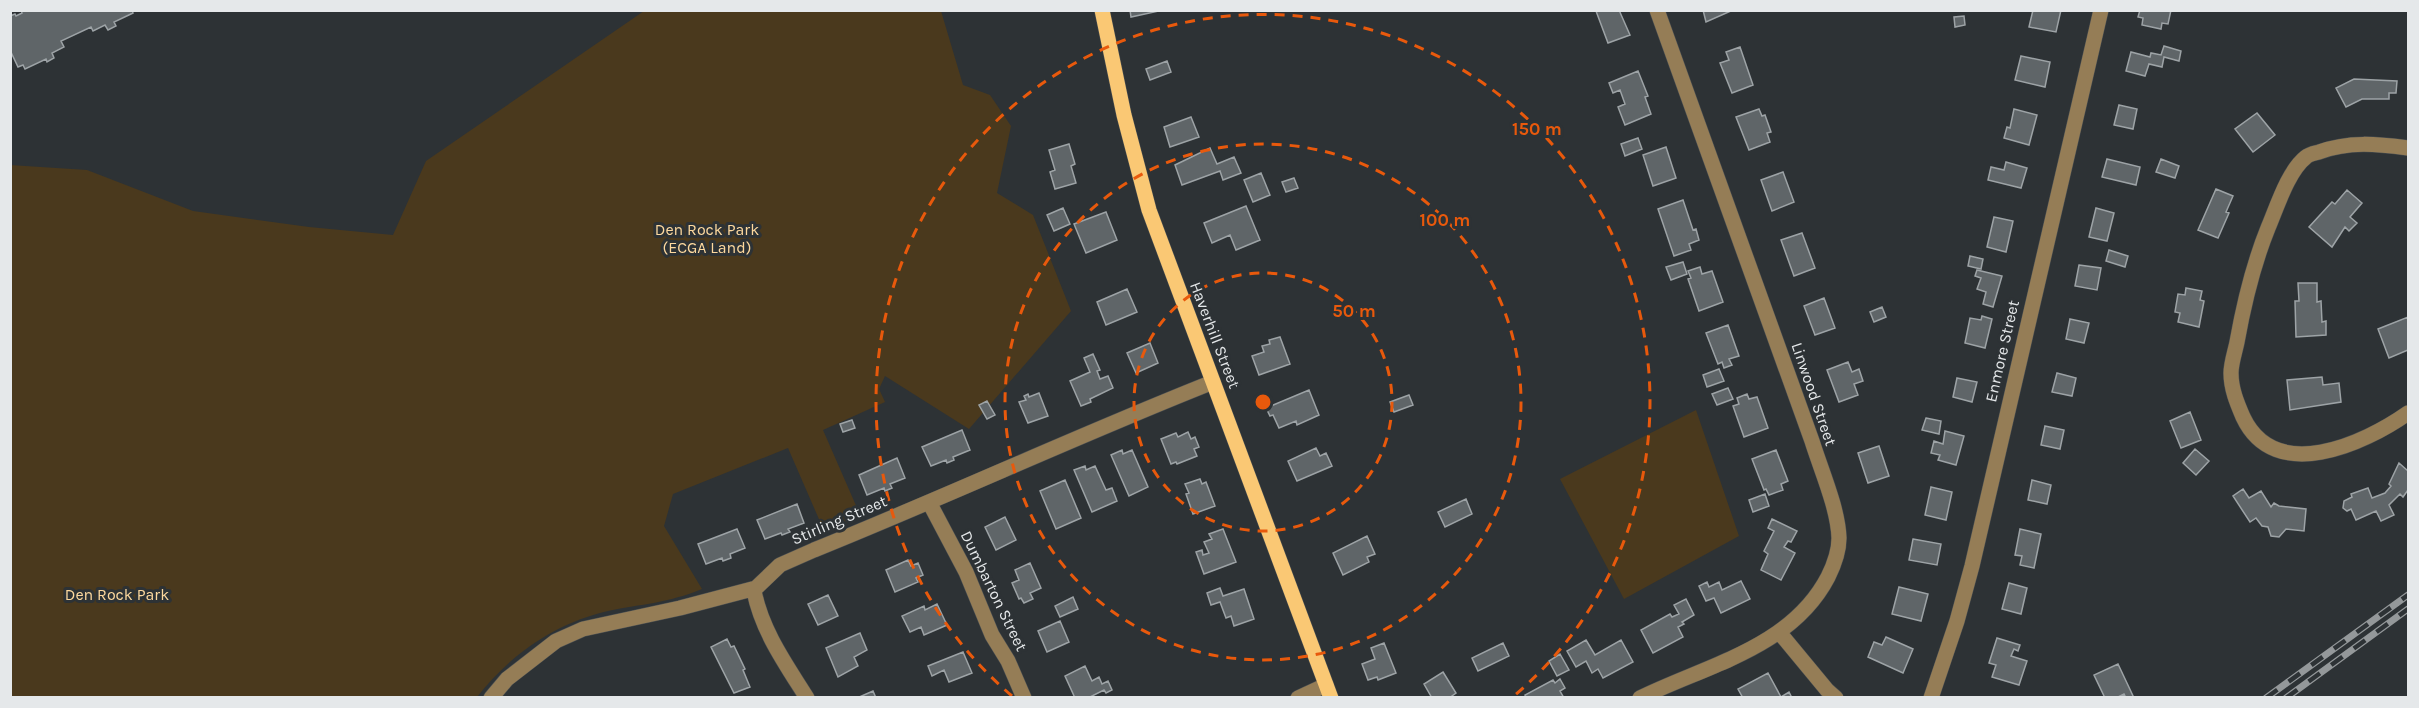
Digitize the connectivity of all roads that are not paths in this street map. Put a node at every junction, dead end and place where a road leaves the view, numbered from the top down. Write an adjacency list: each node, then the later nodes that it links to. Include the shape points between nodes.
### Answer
1 (1102, 10): 5 (main road, Haverhill Street, via 1149,210)
2 (1657, 10): 9 (street, Linwood Street, via 1809,431 1839,534 1831,571 1815,598)
3 (2101, 10): 17 (street, Enmore Street, via 1972,566)
4 (2409, 148): 6 (street, via 2359,143 2330,148 2307,157 2286,183 2252,275 2231,373 2235,400 2248,427 2266,446 2292,454 2320,453 2351,444 2384,430)
5 (1214, 382): 7 (street, Stirling Street, via 1116,420); 10 (main road, Haverhill Street)
6 (2409, 413)
7 (929, 502): 8 (street, Stirling Street, via 780,565); 13 (street, Dumbarton Street)
8 (756, 588): 11 (street, Stirling Street, via 583,629 530,659); 12 (street, via 759,614)
9 (1779, 632): 15 (street, Linwood Street, via 1715,666); 16 (street)
10 (1329, 691): 14 (street)
11 (491, 698)
12 (807, 698)
13 (1024, 698)
14 (1298, 698)
15 (1640, 698)
16 (1836, 698)
17 (1931, 698)

